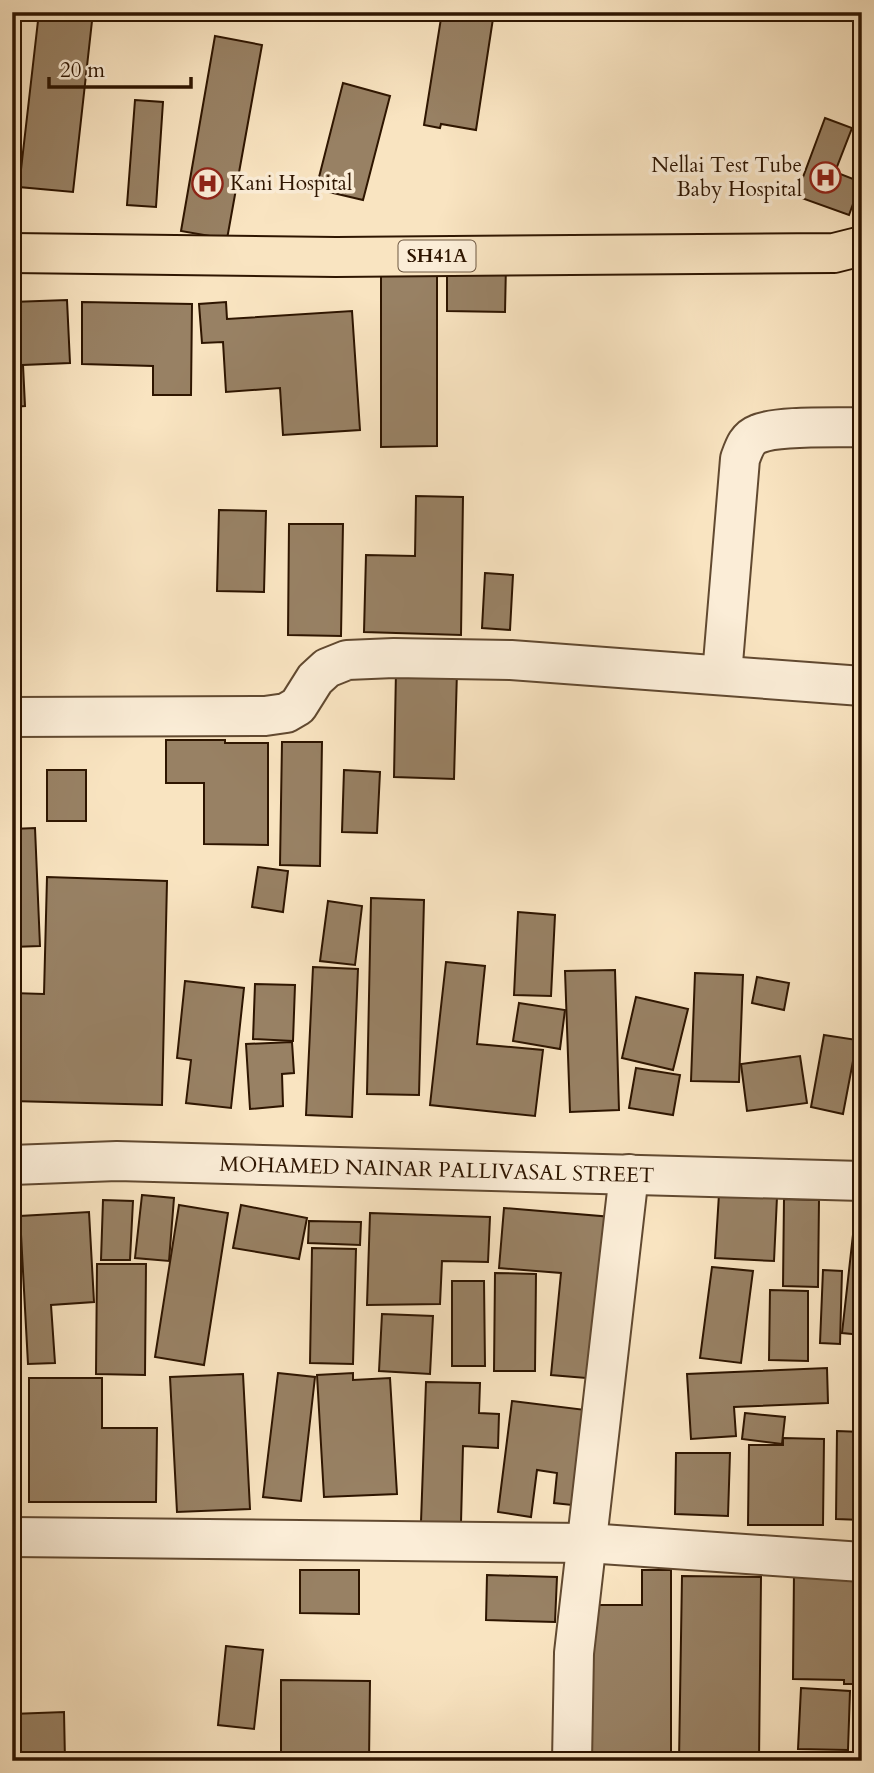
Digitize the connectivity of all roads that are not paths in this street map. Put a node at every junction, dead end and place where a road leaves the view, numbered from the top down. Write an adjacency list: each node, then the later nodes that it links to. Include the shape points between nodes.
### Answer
1 (862, 246): 2 (main road, SH41A, via 834,253 336,257)
2 (12, 253)
3 (862, 427): 4 (street, via 775,430 757,434 746,443 740,459)
4 (722, 675): 5 (street); 6 (street, via 511,660 359,659 327,668 299,706 286,713)
5 (862, 686)
6 (12, 717)
7 (12, 1165): 8 (street, MOHAMED NAINAR PALLIVASAL STREET, via 117,1161)
8 (629, 1174): 9 (street, MOHAMED NAINAR PALLIVASAL STREET); 11 (street)
9 (862, 1181)
10 (12, 1537): 11 (street)
11 (587, 1543): 12 (street); 13 (street, via 574,1653)
12 (862, 1562)
13 (572, 1761)

